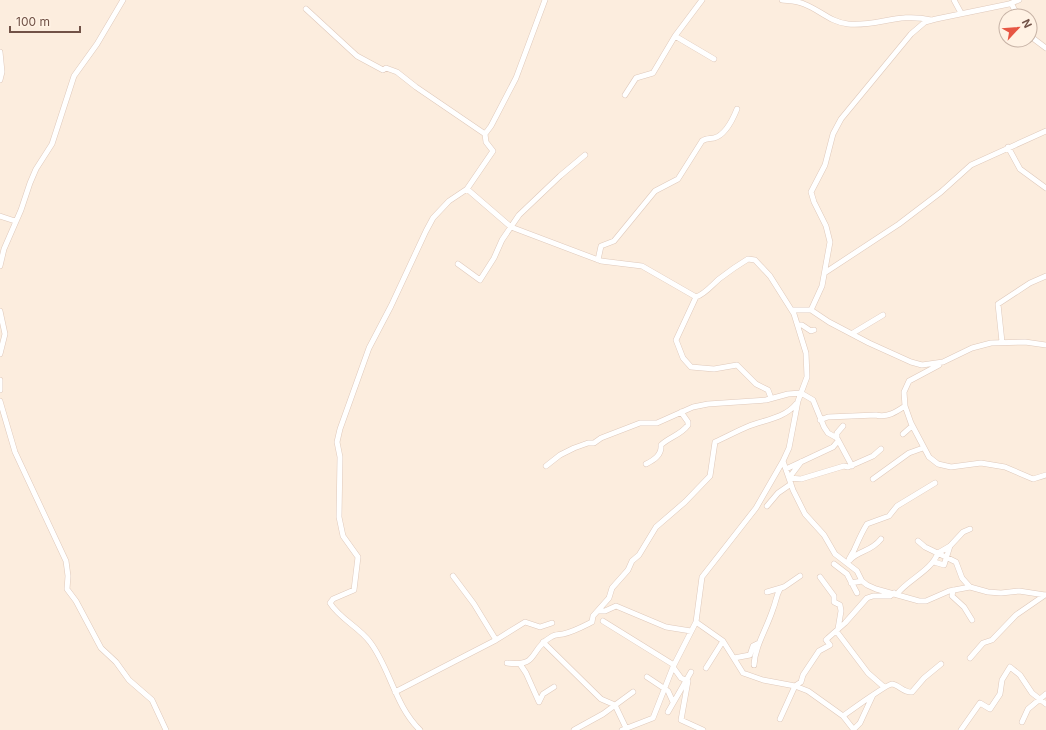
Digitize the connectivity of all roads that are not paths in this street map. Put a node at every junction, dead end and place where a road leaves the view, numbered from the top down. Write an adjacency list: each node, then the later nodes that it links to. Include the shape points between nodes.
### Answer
1 (123, 0): 25 (street, via 74,76 52,144 36,169)
2 (544, 0): 19 (street, via 516,78)
3 (702, 0): 12 (street)
4 (782, 0): 11 (street, via 802,3 829,19 846,23 871,23 903,17)
5 (954, 0): 10 (street)
6 (1020, 0): 7 (street)
7 (1011, 3): 8 (street); 10 (street)
8 (1014, 8)
9 (306, 9): 19 (street, via 357,56 379,69 386,68 397,72)
10 (961, 13): 11 (street)
11 (931, 20): 30 (street, via 918,27 907,38 848,109 833,134 825,165 811,192 830,238)
12 (675, 36): 14 (street); 16 (street, via 653,73 636,78)
13 (0, 52): 15 (street)
14 (714, 59)
15 (0, 80)
16 (625, 94)
17 (737, 109): 27 (street, via 724,132 702,141 678,179 655,191 614,241 601,246)
18 (1046, 131): 20 (street)
19 (485, 134): 23 (street, via 486,142 493,151)
20 (1008, 147): 22 (street, via 1020,169); 30 (street, via 971,165 899,224)
21 (585, 155): 26 (street, via 528,206)
22 (1046, 188)
23 (467, 190): 26 (street); 118 (street, via 449,201 426,230 368,348 338,435 341,528 343,536 357,554 358,561 354,590 333,598 330,603 370,642)
24 (0, 216): 25 (street)
25 (15, 221): 29 (street)
26 (511, 227): 27 (street); 28 (street, via 480,280)
27 (598, 260): 32 (street, via 610,264 642,266)
28 (458, 264)
29 (0, 266)
30 (826, 272): 34 (street, via 821,292)
31 (1046, 276): 40 (street, via 1030,283 998,304)
32 (696, 298): 33 (street, via 735,267 751,259 770,276); 47 (street, via 676,340 687,364 691,367 714,369 737,366 756,384 768,390)
33 (791, 309): 34 (street); 37 (street)
34 (811, 310): 39 (street)
35 (0, 311): 42 (street, via 5,334)
36 (883, 315): 39 (street)
37 (798, 325): 38 (street); 46 (street, via 808,365)
38 (814, 330)
39 (852, 333): 43 (street, via 912,362 922,365)
40 (1002, 342): 41 (street, via 1032,342); 43 (street, via 979,346)
41 (1046, 345)
42 (0, 354)
43 (943, 362): 50 (street, via 909,381 904,392)
44 (0, 380): 45 (street)
45 (0, 390)
46 (801, 393): 47 (street); 49 (street); 52 (street, via 813,400)
47 (771, 398): 51 (street, via 708,404)
48 (0, 401): 132 (street, via 17,457 66,561 67,589 101,648 116,662 129,680 152,700)
49 (798, 401): 59 (street, via 789,448); 92 (street, via 792,409 780,415 748,426 715,442 710,476 685,502 656,526 640,555 632,561 628,570 612,588 610,598)
50 (905, 406): 52 (street, via 882,417 828,417); 54 (street)
51 (681, 412): 61 (street, via 688,425 676,436 664,442 659,454); 62 (street, via 657,423 640,423 594,443 574,448)
52 (820, 420): 56 (street, via 828,434)
53 (843, 426): 56 (street, via 837,433)
54 (912, 426): 55 (street); 57 (street)
55 (903, 434)
56 (838, 440): 60 (street, via 833,447); 63 (street)
57 (923, 448): 65 (street, via 936,462 951,467 981,463 1005,467 1033,479); 67 (street, via 909,453)
58 (881, 450): 63 (street)
59 (783, 461): 64 (street); 95 (street, via 756,508 702,577)
60 (801, 462): 64 (street); 66 (street)
61 (646, 464)
62 (546, 466)
63 (852, 466): 66 (street, via 801,479)
64 (786, 469): 66 (street)
65 (1046, 475)
66 (789, 478): 68 (street)
67 (873, 479)
68 (791, 484): 70 (street, via 778,493); 78 (street, via 805,514 824,535 835,554)
69 (936, 484): 78 (street, via 897,506 890,516 867,524)
70 (767, 506)
71 (970, 529): 74 (street, via 963,532)
72 (880, 539): 78 (street, via 875,547 854,556)
73 (918, 541): 75 (street)
74 (950, 546): 75 (street); 76 (street)
75 (938, 553): 76 (street); 77 (street)
76 (947, 557): 77 (street, via 944,565); 85 (street, via 956,562)
77 (934, 562): 90 (street)
78 (848, 563): 83 (street, via 857,570)
79 (834, 564): 84 (street, via 847,574)
80 (453, 576): 99 (street)
81 (800, 576): 86 (street)
82 (820, 577): 97 (street, via 834,596 834,602 840,605)
83 (862, 581): 84 (street); 90 (street, via 876,589)
84 (851, 582): 89 (street)
85 (966, 586): 87 (street); 91 (street, via 1001,594 1019,591)
86 (780, 589): 88 (street); 102 (street)
87 (953, 590): 90 (street, via 919,601); 93 (street, via 952,596 964,607)
88 (767, 592)
89 (857, 593)
90 (896, 593): 97 (street, via 867,598 853,616)
91 (1045, 595): 104 (street, via 1016,615 992,640 983,643)
92 (598, 611): 98 (street, via 616,606 666,627); 100 (street, via 592,622 564,634 554,635)
93 (972, 620)
94 (603, 621): 109 (street)
95 (696, 622): 98 (street); 101 (street)
96 (552, 623): 99 (street, via 540,627 525,622)
97 (837, 630): 114 (street, via 826,640 830,645 819,651); 116 (street, via 868,673)
98 (691, 631): 109 (street)
99 (496, 640): 118 (street)
100 (543, 642): 106 (street, via 537,647 532,659); 125 (street, via 601,700)
101 (723, 642): 103 (street); 110 (street)
102 (759, 643): 103 (street, via 753,646 750,655); 108 (street)
103 (734, 658): 114 (street, via 744,673 763,680)
104 (970, 658)
105 (506, 663): 106 (street)
106 (520, 664): 115 (street, via 539,702 543,694)
107 (941, 664): 116 (street, via 910,693 892,684)
108 (754, 665)
109 (673, 666): 113 (street, via 681,678); 117 (street)
110 (706, 668)
111 (691, 672): 113 (street)
112 (647, 677): 117 (street)
113 (686, 680): 123 (street); 135 (street, via 688,681 681,720)
114 (795, 686): 127 (street, via 808,691); 128 (street)
115 (554, 687)
116 (884, 687): 121 (street)
117 (666, 689): 123 (street); 130 (street, via 652,718)
118 (396, 692): 133 (street, via 405,712)
119 (633, 692): 125 (street)
120 (1046, 694): 122 (street)
121 (873, 695): 127 (street); 136 (street)
122 (1040, 699): 124 (street); 129 (street, via 1028,709); 137 (street, via 1010,667 1002,680 1000,694 990,709 980,703)
123 (673, 702): 126 (street)
124 (1046, 704)
125 (615, 706): 131 (street); 134 (street)
126 (668, 712)
127 (843, 716): 136 (street)
128 (780, 719)
129 (1022, 722)
130 (636, 728): 131 (street)
131 (624, 729)
132 (166, 730)
133 (420, 730)
134 (574, 730)
135 (703, 730)
136 (854, 730)
137 (961, 730)

